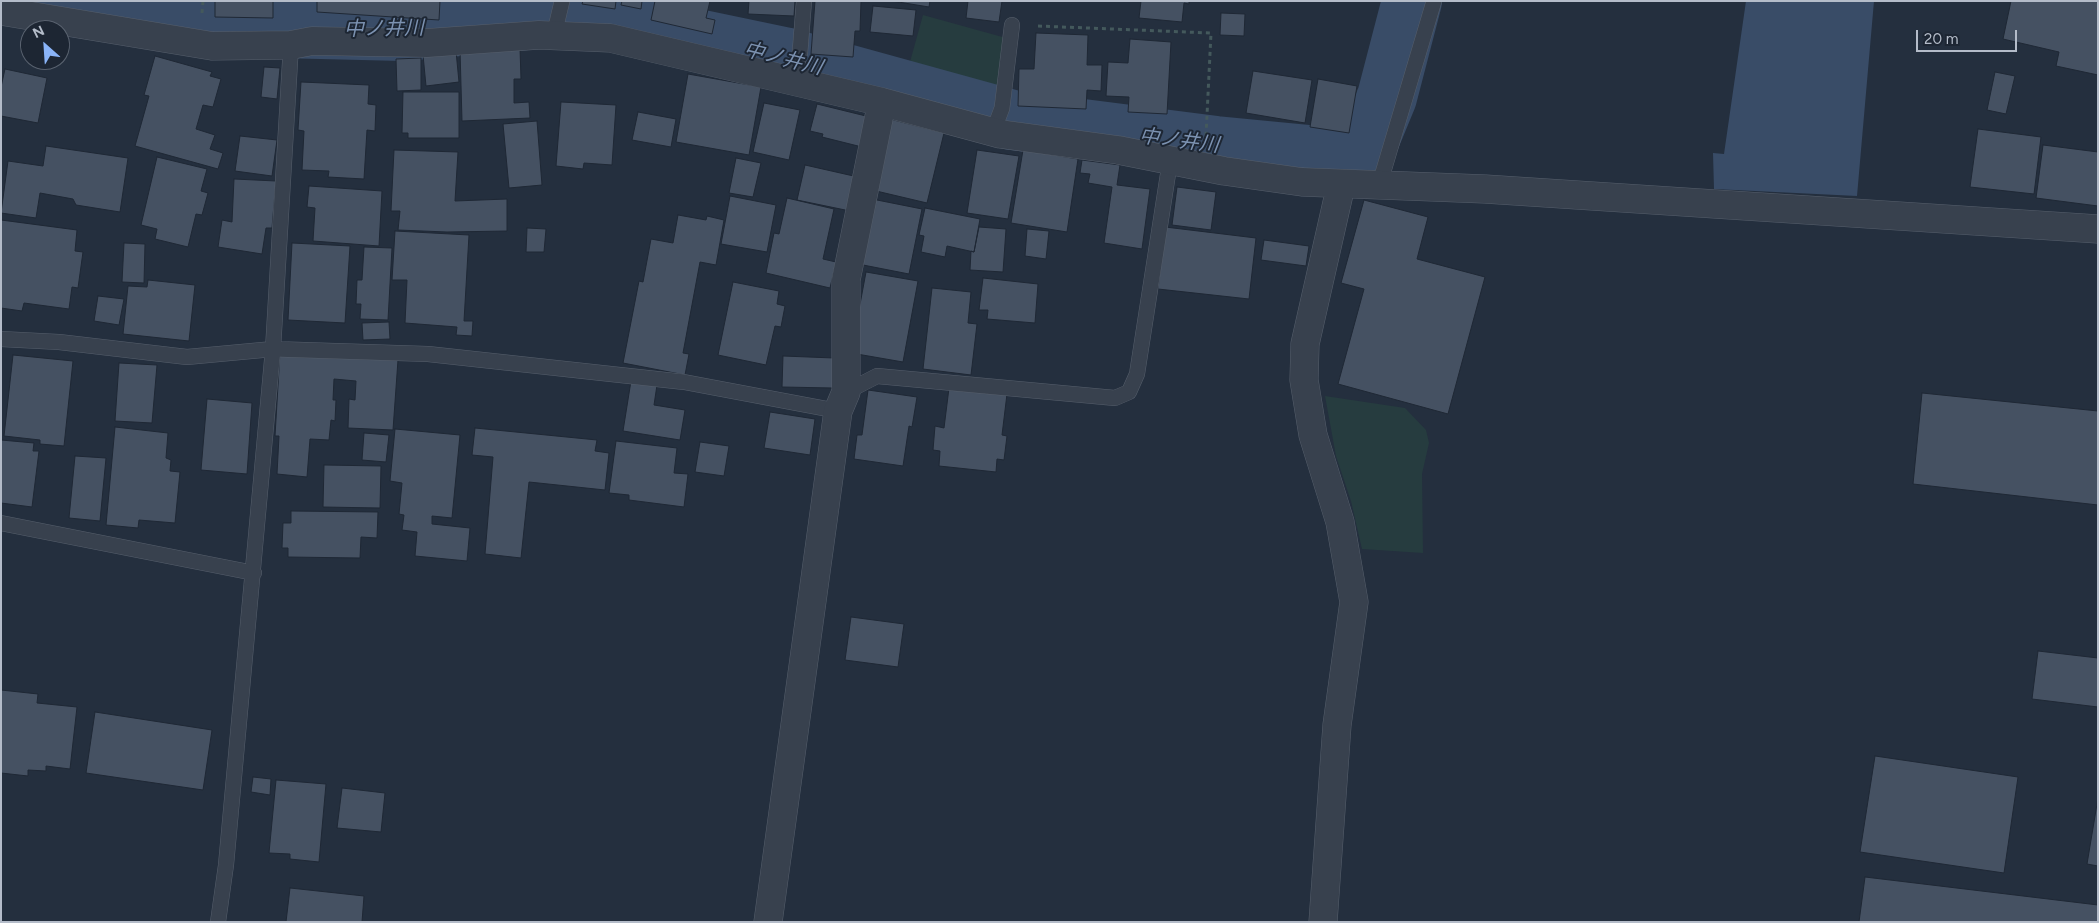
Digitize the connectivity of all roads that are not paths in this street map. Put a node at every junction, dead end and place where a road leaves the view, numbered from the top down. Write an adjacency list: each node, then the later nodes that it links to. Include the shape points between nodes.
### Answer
1 (804, 1): 8 (lane)
2 (1434, 1): 13 (lane)
3 (562, 2): 6 (lane)
4 (1, 11): 7 (street, via 212,46)
5 (1012, 25): 10 (lane)
6 (555, 29): 7 (street, via 427,43 312,41); 8 (street)
7 (291, 45): 16 (lane)
8 (795, 75): 9 (street)
9 (882, 102): 10 (street); 17 (street, via 846,280)
10 (997, 122): 11 (street)
11 (1173, 159): 12 (street, via 1224,171); 17 (lane, via 1137,374 1129,392 1115,398 877,376)
12 (1341, 185): 13 (street); 22 (street, via 1305,344 1304,380 1313,435 1340,522 1354,602 1337,725)
13 (1379, 186): 14 (street, via 1485,189)
14 (2098, 229)
15 (1, 339): 16 (lane, via 59,342 187,357)
16 (273, 348): 17 (lane, via 428,354); 19 (lane)
17 (842, 402): 21 (street)
18 (1, 523): 19 (lane)
19 (254, 573): 20 (lane)
20 (218, 922)
21 (768, 922)
22 (1322, 922)

